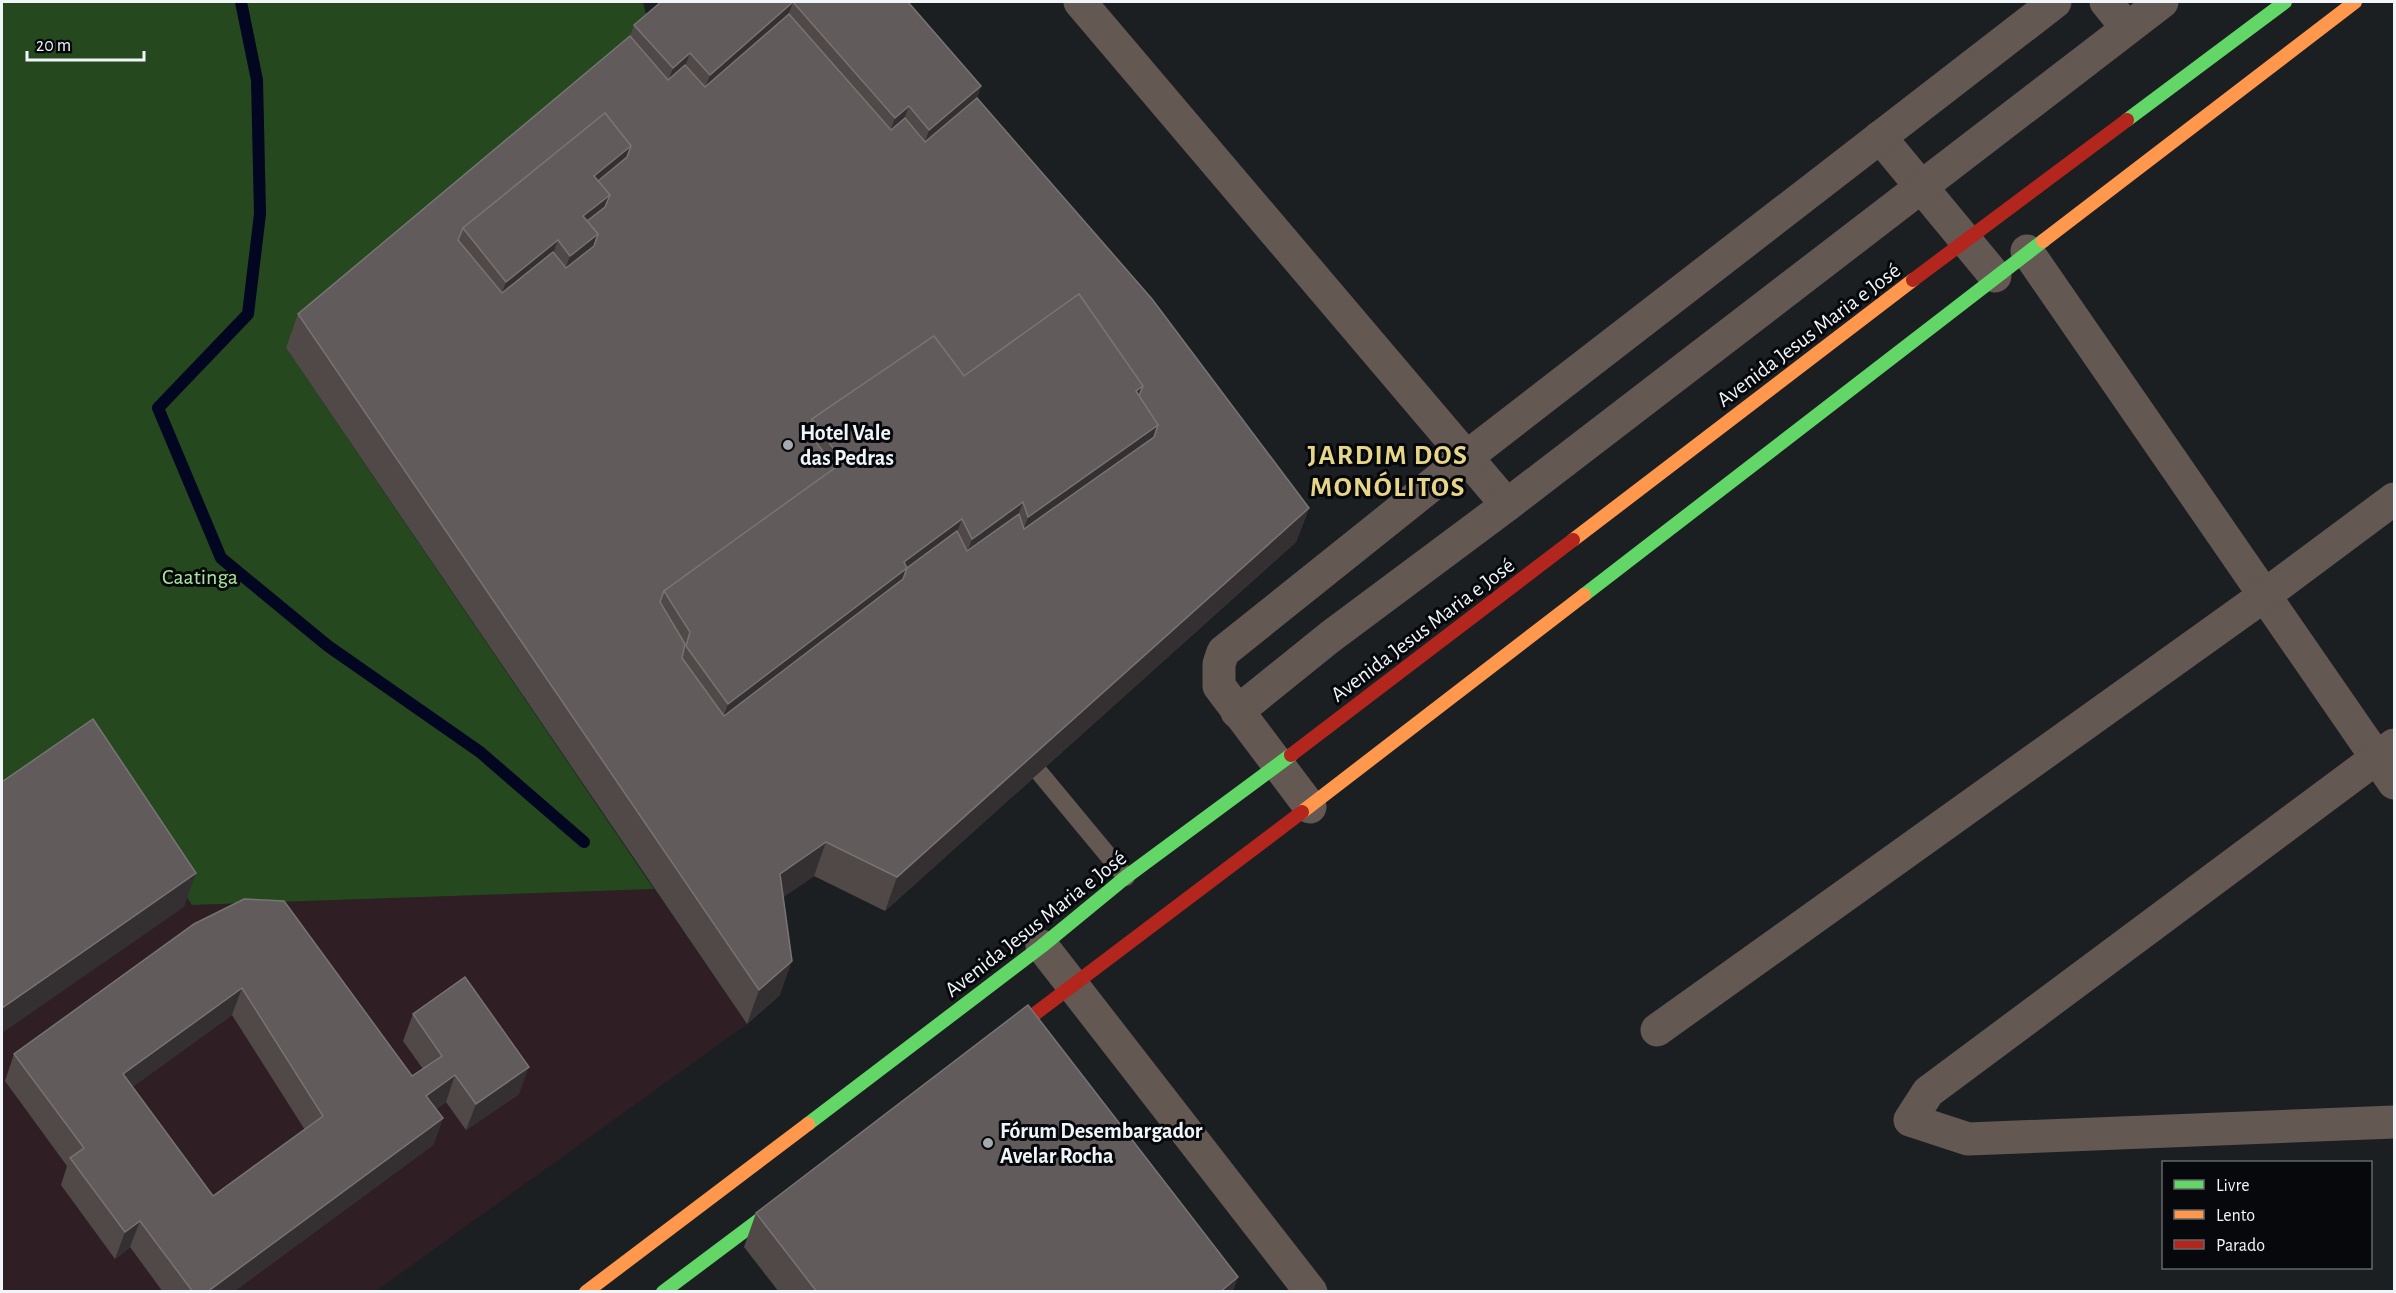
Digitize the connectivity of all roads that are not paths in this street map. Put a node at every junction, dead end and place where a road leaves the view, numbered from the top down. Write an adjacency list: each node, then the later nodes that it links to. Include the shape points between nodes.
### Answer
1 (1080, 2): 13 (street)
2 (2055, 2): 8 (street)
3 (2106, 2): 7 (street)
4 (2162, 2): 7 (street)
5 (2285, 2): 10 (main road, Avenida Jesus Maria e José)
6 (2355, 2): 11 (main road)
7 (2127, 28): 9 (street)
8 (1880, 137): 9 (street); 13 (street)
9 (1921, 188): 10 (street); 15 (street)
10 (1964, 241): 12 (street); 20 (main road, Avenida Jesus Maria e José)
11 (2027, 251): 12 (main road); 16 (street)
12 (1995, 276): 21 (main road)
13 (1468, 456): 15 (street); 17 (street, via 1223,652 1220,686)
14 (2394, 499): 16 (street)
15 (1507, 505): 17 (street)
16 (2265, 595): 19 (street); 25 (street)
17 (1237, 712): 20 (street)
18 (1012, 739): 22 (lane)
19 (2389, 762): 27 (street, via 1928,1092 1911,1120 1968,1139)
20 (1277, 766): 21 (street); 22 (main road, Avenida Jesus Maria e José)
21 (1310, 807): 24 (main road)
22 (1126, 878): 23 (main road, Avenida Jesus Maria e José)
23 (1042, 946): 24 (street); 30 (main road, Avenida Jesus Maria e José)
24 (1074, 985): 26 (main road); 29 (street)
25 (1657, 1030)
26 (988, 1049)
27 (2394, 1122)
28 (797, 1192): 31 (main road)
29 (1308, 1290)
30 (586, 1292)
31 (663, 1292)

